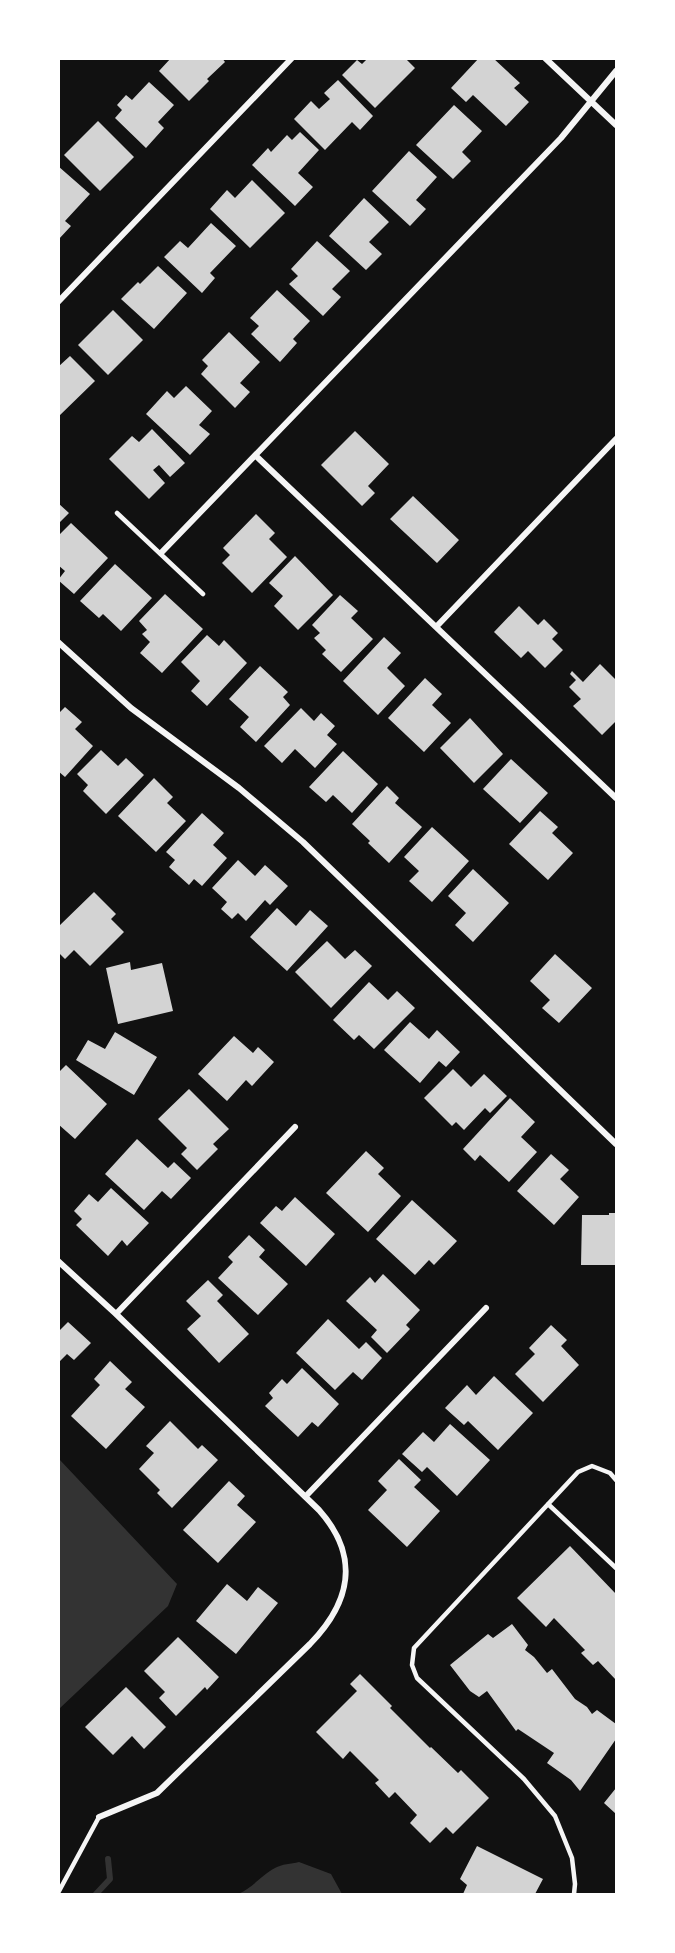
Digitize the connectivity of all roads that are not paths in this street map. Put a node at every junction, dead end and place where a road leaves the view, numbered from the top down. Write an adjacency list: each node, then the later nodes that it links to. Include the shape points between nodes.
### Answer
1 (292, 58): 6 (street)
2 (545, 58): 4 (street)
3 (616, 71): 4 (street)
4 (591, 102): 5 (street); 8 (street)
5 (616, 125)
6 (58, 302)
7 (616, 439): 12 (street)
8 (256, 456): 10 (street); 12 (street)
9 (117, 513): 10 (lane)
10 (161, 553): 11 (lane)
11 (203, 594)
12 (437, 626): 14 (street)
13 (58, 642): 16 (street, via 131,708 239,788 303,842)
14 (616, 798)
15 (295, 1127): 19 (street)
16 (616, 1144)
17 (58, 1261): 19 (street)
18 (486, 1308): 21 (street)
19 (117, 1314): 21 (street)
20 (616, 1480): 22 (lane, via 610,1473 592,1466 578,1472)
21 (306, 1496): 24 (street, via 337,1533 345,1562 344,1591 328,1625 157,1793)
22 (548, 1504): 23 (lane); 26 (lane, via 414,1648 412,1665 417,1678 524,1779 555,1816 572,1858)
23 (616, 1568)
24 (99, 1817): 25 (lane)
25 (58, 1893)
26 (574, 1894)

